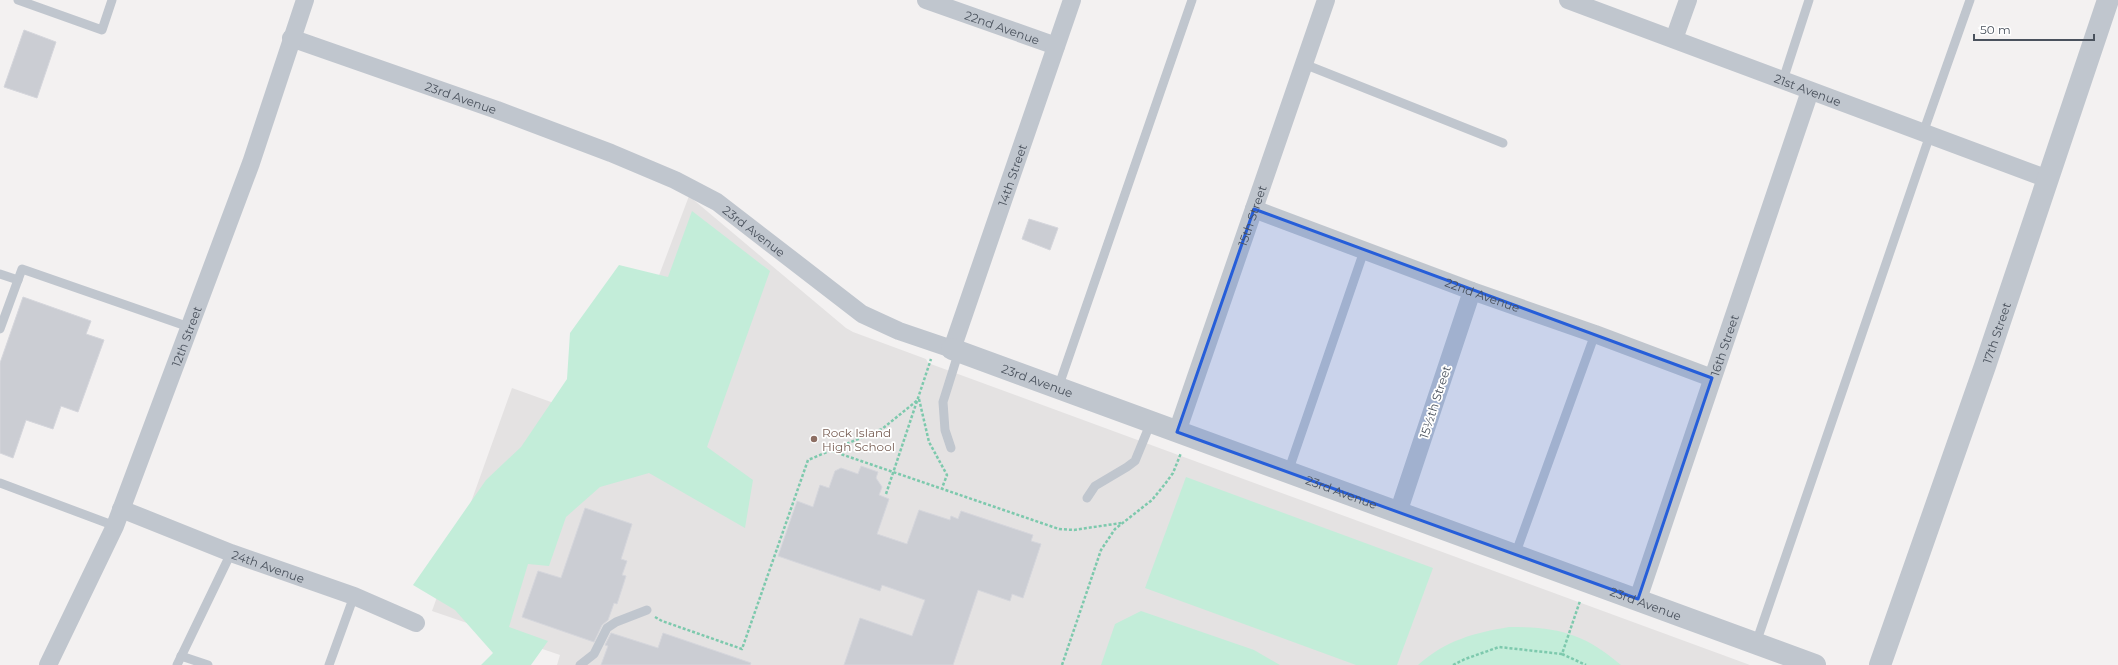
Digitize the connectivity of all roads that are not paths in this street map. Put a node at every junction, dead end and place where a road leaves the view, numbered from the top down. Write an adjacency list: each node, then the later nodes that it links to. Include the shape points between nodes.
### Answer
1 (18, 0): 2 (lane, via 102,30)
2 (112, 0)
3 (305, 0): 13 (street, 12th Street)
4 (926, 0): 15 (street, 22nd Avenue)
5 (1072, 0): 15 (street, 14th Street)
6 (1192, 0): 33 (lane)
7 (1326, 0): 16 (street, 15th Street)
8 (1568, 0): 14 (street, 21st Avenue)
9 (1688, 0): 14 (street)
10 (1809, 0): 17 (lane)
11 (1970, 0): 19 (lane)
12 (2108, 0): 21 (street, 17th Street)
13 (291, 38): 28 (street, 12th Street, via 251,163); 31 (street, 23rd Avenue, via 498,110 674,180 718,202 862,314 899,331)
14 (1674, 39): 17 (street, 21st Avenue)
15 (1056, 46): 31 (street, 14th Street)
16 (1304, 64): 20 (lane); 22 (street, 15th Street)
17 (1782, 80): 18 (street, 21st Avenue)
18 (1810, 91): 19 (street, 21st Avenue); 32 (street, 16th Street)
19 (1926, 134): 21 (street, 21st Avenue); 49 (lane)
20 (1503, 144)
21 (2048, 179): 56 (street, 17th Street, via 1988,359)
22 (1254, 209): 23 (street, 22nd Avenue); 35 (street, 15th Street)
23 (1364, 251): 26 (street, 22nd Avenue); 37 (lane)
24 (0, 274): 25 (lane)
25 (18, 280): 27 (lane); 28 (lane, via 22,270)
26 (1472, 291): 30 (street, 22nd Avenue); 41 (street, 15½th Street)
27 (2, 317): 29 (lane)
28 (189, 328): 40 (street, 12th Street)
29 (0, 329)
30 (1594, 334): 32 (street, 22nd Avenue); 44 (lane)
31 (955, 350): 33 (street, 23rd Avenue); 36 (lane, via 943,402 945,430)
32 (1712, 378): 46 (street, 16th Street)
33 (1058, 388): 34 (street, 23rd Avenue)
34 (1151, 422): 35 (street, 23rd Avenue); 39 (lane, via 1135,461 1094,486)
35 (1179, 441): 37 (street, 23rd Avenue)
36 (951, 448)
37 (1288, 472): 41 (street, 23rd Avenue)
38 (0, 483): 42 (lane)
39 (1087, 498)
40 (121, 509): 42 (street, 12th Street); 43 (street, 24th Avenue)
41 (1398, 513): 44 (street, 23rd Avenue)
42 (115, 526): 51 (street, 12th Street)
43 (231, 553): 45 (street, 24th Avenue); 50 (lane)
44 (1515, 555): 46 (street, 23rd Avenue)
45 (354, 596): 48 (street, 24th Avenue); 53 (lane)
46 (1638, 599): 49 (street, 23rd Avenue)
47 (647, 610): 54 (lane, via 607,628 594,654)
48 (416, 623)
49 (1756, 643): 55 (street, 23rd Avenue)
50 (179, 661): 52 (lane)
51 (48, 665)
52 (208, 665)
53 (329, 665)
54 (580, 665)
55 (1816, 665)
56 (1880, 665)

